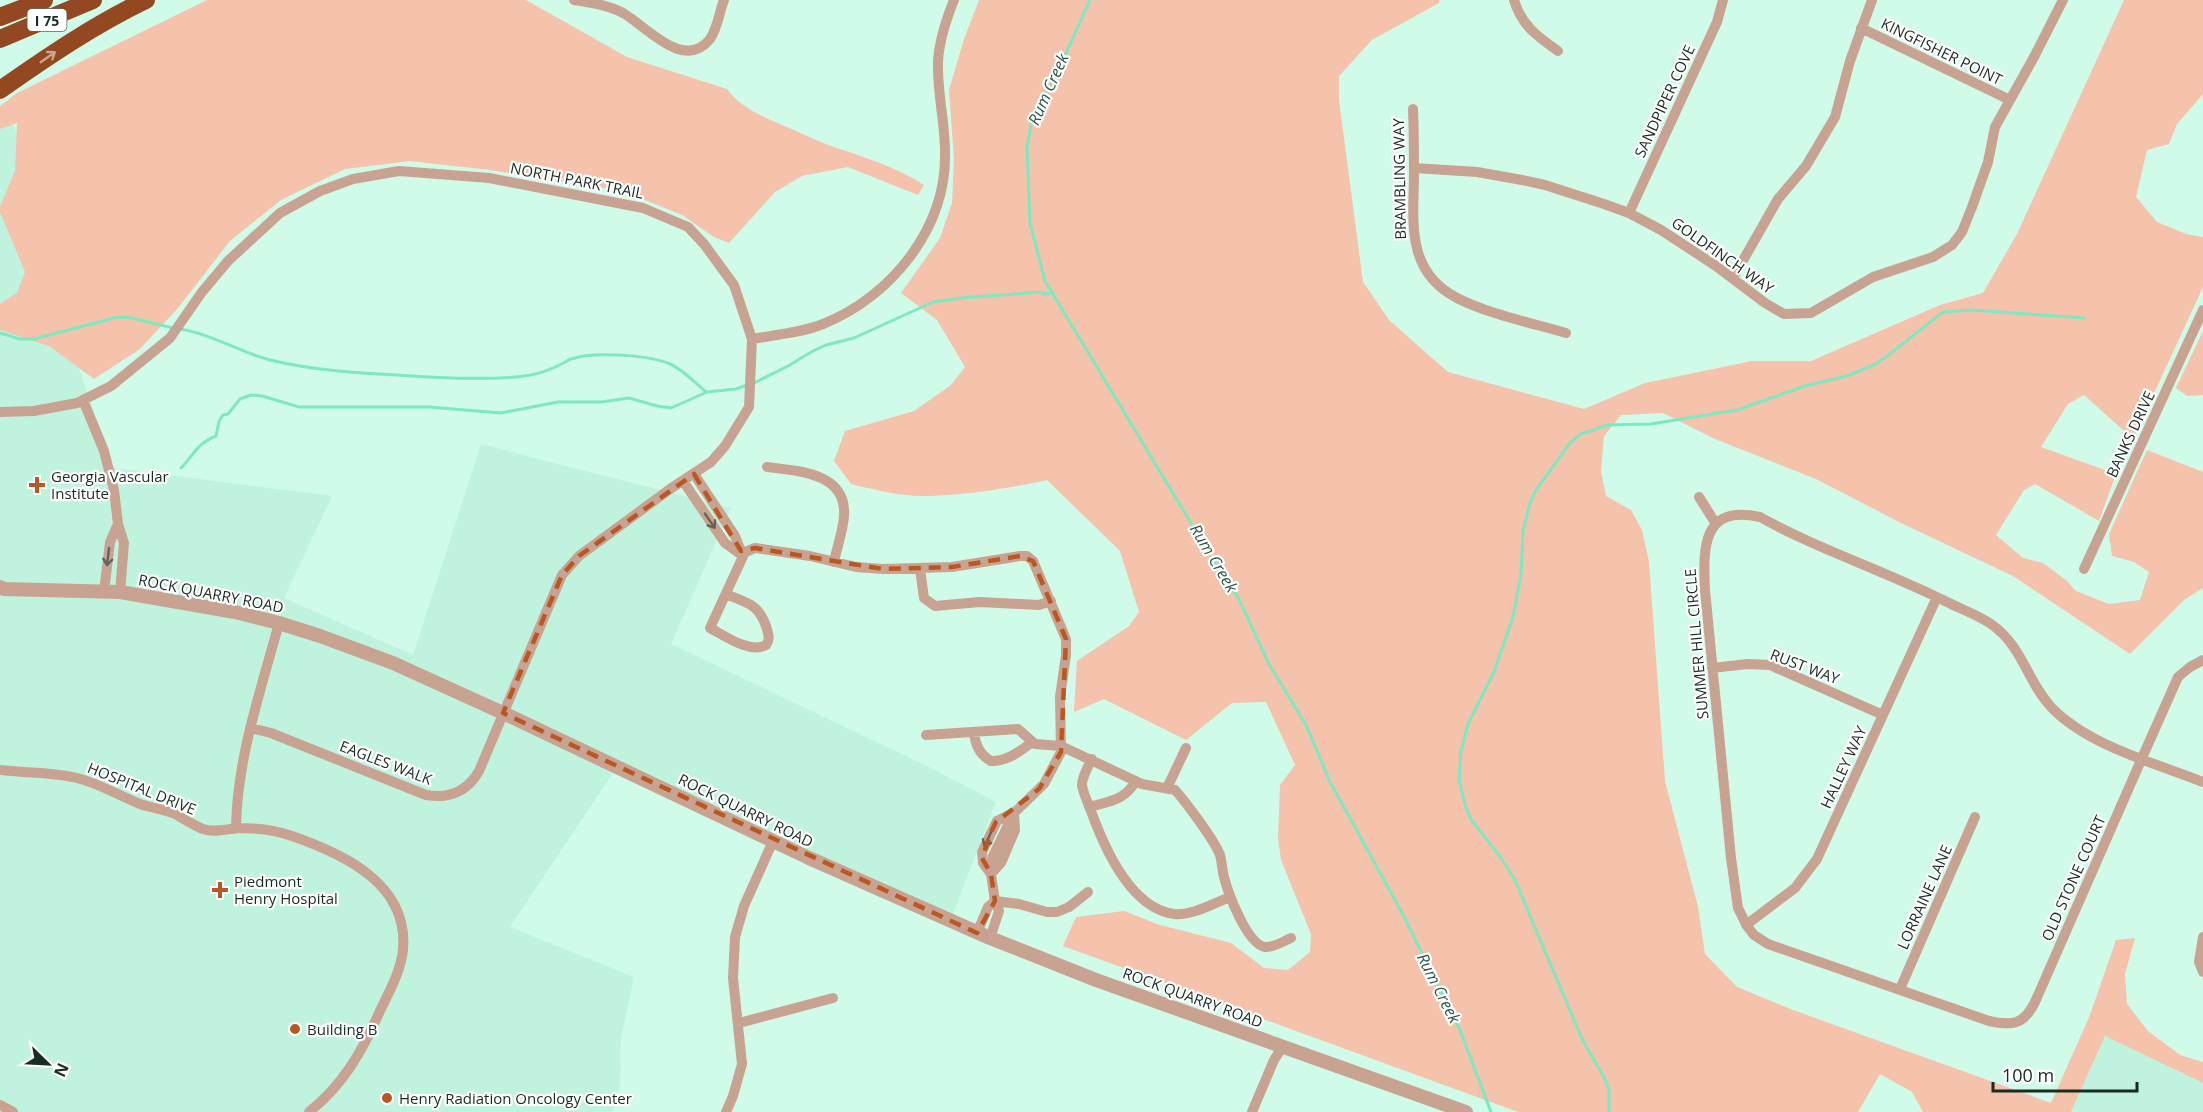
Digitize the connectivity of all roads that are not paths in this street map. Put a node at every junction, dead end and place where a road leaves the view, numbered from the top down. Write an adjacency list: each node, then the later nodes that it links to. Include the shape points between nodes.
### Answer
1 (44, 0): 11 (highway)
2 (93, 0): 13 (highway, I 75)
3 (146, 0): 15 (highway, one-way to 3, via 68,42)
4 (574, 0): 5 (street, via 618,11 663,42 685,51 709,39)
5 (724, 0)
6 (954, 0): 23 (street, via 938,63 946,155 937,207 922,238 887,284 846,314 821,325)
7 (1514, 0): 14 (street, via 1529,29)
8 (1723, 0): 19 (street, SANDPIPER COVE, via 1717,22)
9 (1872, 0): 12 (street)
10 (2063, 0): 16 (street, GOLDFINCH WAY)
11 (0, 17)
12 (1862, 28): 16 (street, KINGFISHER POINT); 20 (street, via 1835,117 1806,166 1778,199)
13 (0, 39)
14 (1558, 51)
15 (0, 90)
16 (2010, 100): 20 (street, GOLDFINCH WAY, via 1995,127 1988,162 1962,232 1952,245 1933,257 1873,277 1811,313 1784,314)
17 (1413, 109): 18 (street, BRAMBLING WAY)
18 (1414, 168): 19 (street, GOLDFINCH WAY, via 1522,180); 22 (street, BRAMBLING WAY, via 1413,232 1429,275 1442,288 1470,303)
19 (1629, 213): 20 (street, GOLDFINCH WAY)
20 (1733, 278)
21 (2203, 310): 35 (street, BANKS DRIVE)
22 (1566, 333)
23 (752, 339): 24 (street, NORTH PARK TRAIL, via 734,285 688,226 644,208 489,178 399,171 354,179 320,191 280,213 228,261 170,338 111,386); 27 (street, NORTH PARK TRAIL, via 749,407 725,446)
24 (83, 400): 25 (street, NORTH PARK TRAIL, via 34,411); 30 (street, via 106,458)
25 (0, 412)
26 (767, 467): 33 (street, via 815,474 836,490 844,515)
27 (694, 474): 28 (street, NORTH PARK TRAIL); 32 (street, via 735,536)
28 (683, 482): 32 (street, one-way to 32, via 725,543); 45 (street, NORTH PARK TRAIL, via 579,556 562,575)
29 (1699, 497): 31 (street)
30 (118, 524): 37 (street, one-way to 37, via 110,542); 38 (street, via 124,543)
31 (1716, 524): 40 (street, via 1736,515 1760,517); 44 (street, SUMMER HILL CIRCLE, via 1709,532 1704,563)
32 (743, 556): 33 (street, via 746,550 755,548); 39 (street)
33 (834, 562): 34 (street, via 865,568)
34 (920, 569): 41 (street, via 1027,556 1035,564); 41 (street, via 924,598 935,606 980,602 1039,605)
35 (2084, 570)
36 (1, 589): 37 (street, ROCK QUARRY ROAD)
37 (104, 592): 38 (street, ROCK QUARRY ROAD)
38 (120, 592): 42 (street, ROCK QUARRY ROAD, via 182,601)
39 (726, 594): 39 (street, via 760,612 769,637 766,645 753,647 710,628)
40 (1937, 597): 46 (street, HALLEY WAY); 53 (street, via 1990,624 2011,640 2038,690 2067,721)
41 (1051, 601): 51 (street, via 1066,639)
42 (279, 623): 45 (street, ROCK QUARRY ROAD, via 393,663); 47 (street)
43 (2203, 660): 53 (street, OLD STONE COURT, via 2178,677)
44 (1712, 668): 46 (street, RUST WAY, via 1770,665); 68 (street, SUMMER HILL CIRCLE, via 1731,858 1738,908)
45 (503, 713): 47 (street, EAGLES WALK, via 477,775 464,789 444,797 414,791); 63 (street, ROCK QUARRY ROAD)
46 (1883, 715): 68 (street, HALLEY WAY, via 1814,865 1786,896)
47 (251, 728): 62 (street, via 238,783)
48 (974, 732): 49 (street); 50 (street, via 1018,729); 50 (street, via 980,752 991,761 1012,755)
49 (926, 735)
50 (1032, 742): 51 (street)
51 (1061, 746): 54 (street); 60 (street, via 1060,757 1044,784)
52 (1186, 748): 58 (street)
53 (2142, 758): 57 (street); 74 (street, OLD STONE COURT, via 2031,1011 2022,1020 2004,1024 1989,1021)
54 (1092, 759): 56 (street); 59 (street, via 1082,782)
55 (0, 770): 62 (street, HOSPITAL DRIVE, via 78,778 173,813 204,830)
56 (1136, 780): 58 (street); 59 (street, via 1122,797)
57 (2203, 782)
58 (1167, 788): 66 (street, via 1179,796 1218,850)
59 (1089, 807): 66 (street, via 1109,856 1149,905 1180,914)
60 (1014, 813): 64 (street, via 1015,830 1001,863); 64 (street, one-way to 64, via 997,821 982,852 983,863)
61 (1975, 818): 74 (street, LORRAINE LANE)
62 (236, 828): 80 (street, HOSPITAL DRIVE, via 293,836 352,863 381,884 401,924 403,950 399,968 364,1046 337,1085)
63 (773, 841): 69 (street, ROCK QUARRY ROAD); 76 (street, via 744,906 735,937 733,978)
64 (991, 874): 67 (street)
65 (1088, 892): 67 (street, via 1057,912)
66 (1230, 897): 72 (street, via 1260,945 1270,947)
67 (995, 901): 69 (street, via 988,907); 71 (street, via 999,911)
68 (1746, 925): 74 (street, via 1768,944)
69 (977, 933): 71 (street, ROCK QUARRY ROAD)
70 (2203, 937): 73 (street, via 2199,962)
71 (990, 938): 77 (street, ROCK QUARRY ROAD)
72 (1291, 938)
73 (2203, 972)
74 (1900, 989)
75 (833, 998): 76 (street)
76 (739, 1023): 81 (street, via 742,1064)
77 (1283, 1046): 82 (street); 83 (street, ROCK QUARRY ROAD)
78 (0, 1105): 79 (street)
79 (13, 1112)
80 (309, 1112)
81 (726, 1112)
82 (1252, 1112)
83 (1466, 1112)

